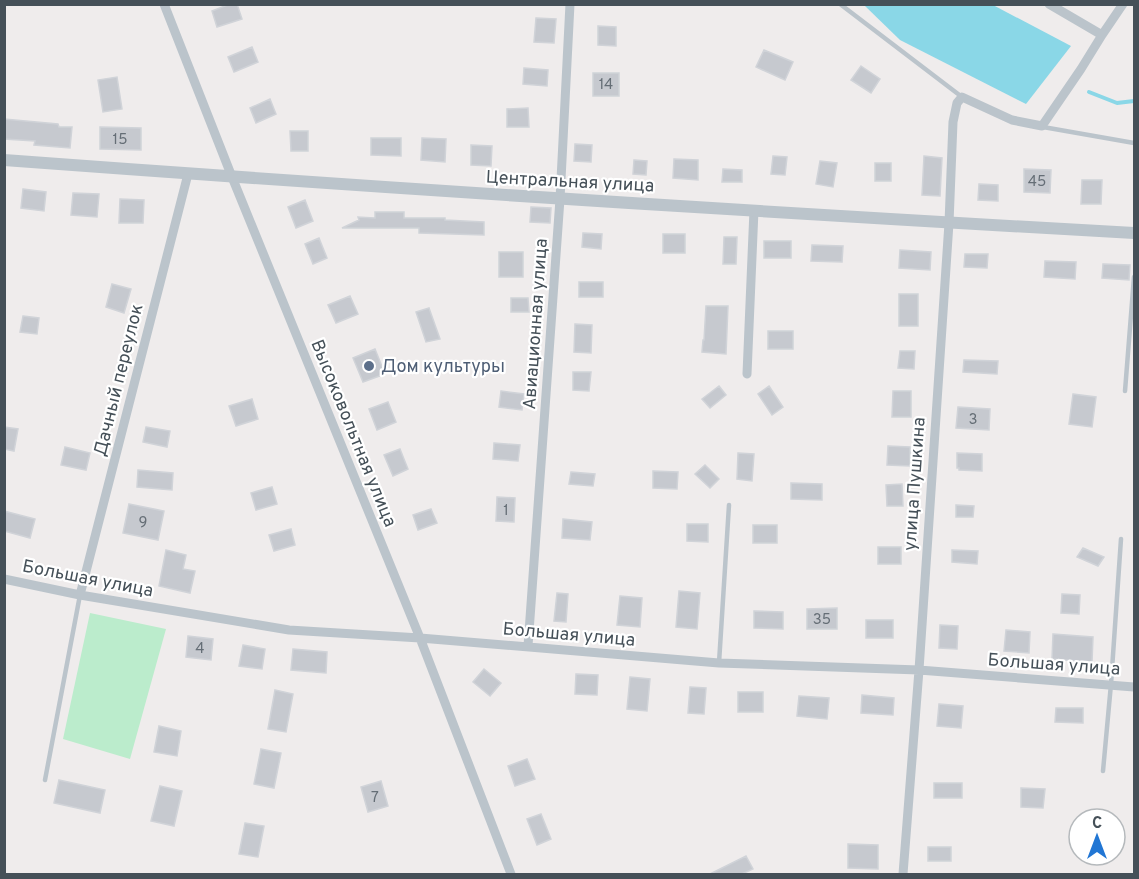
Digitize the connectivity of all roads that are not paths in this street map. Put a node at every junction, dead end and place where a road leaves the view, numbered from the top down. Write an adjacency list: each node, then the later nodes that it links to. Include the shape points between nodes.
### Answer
1 (164, 4): 12 (street, Высоковольтная улица)
2 (570, 4): 13 (street, Авиационная улица)
3 (840, 4): 7 (lane)
4 (1049, 4): 6 (street)
5 (1123, 4): 6 (street)
6 (1102, 35): 8 (street)
7 (962, 97): 8 (street, via 1012,120); 15 (street, улица Пушкина, via 952,122)
8 (1042, 126): 9 (lane)
9 (1134, 142)
10 (4, 160): 11 (street, Центральная улица)
11 (188, 174): 12 (street, Центральная улица); 23 (street, Дачный переулок)
12 (232, 177): 13 (street, Центральная улица); 24 (street, Высоковольтная улица)
13 (560, 199): 14 (street, Центральная улица); 25 (street, Авиационная улица)
14 (754, 210): 15 (street, Центральная улица); 18 (street)
15 (949, 223): 16 (street, Центральная улица); 27 (street, улица Пушкина)
16 (1134, 233)
17 (1134, 277): 19 (lane)
18 (747, 374)
19 (1125, 392)
20 (729, 505): 26 (lane)
21 (1121, 539): 28 (lane)
22 (4, 579): 23 (street, Большая улица)
23 (80, 595): 24 (street, Большая улица, via 289,630); 31 (lane)
24 (420, 638): 25 (street, Большая улица); 32 (street, Высоковольтная улица)
25 (528, 646): 26 (street, Большая улица)
26 (719, 663): 27 (street, Большая улица)
27 (919, 670): 28 (street, Большая улица); 33 (street, улица Пушкина)
28 (1111, 684): 29 (street, Большая улица); 30 (lane)
29 (1134, 687)
30 (1103, 771)
31 (45, 780)
32 (512, 874)
33 (903, 874)

